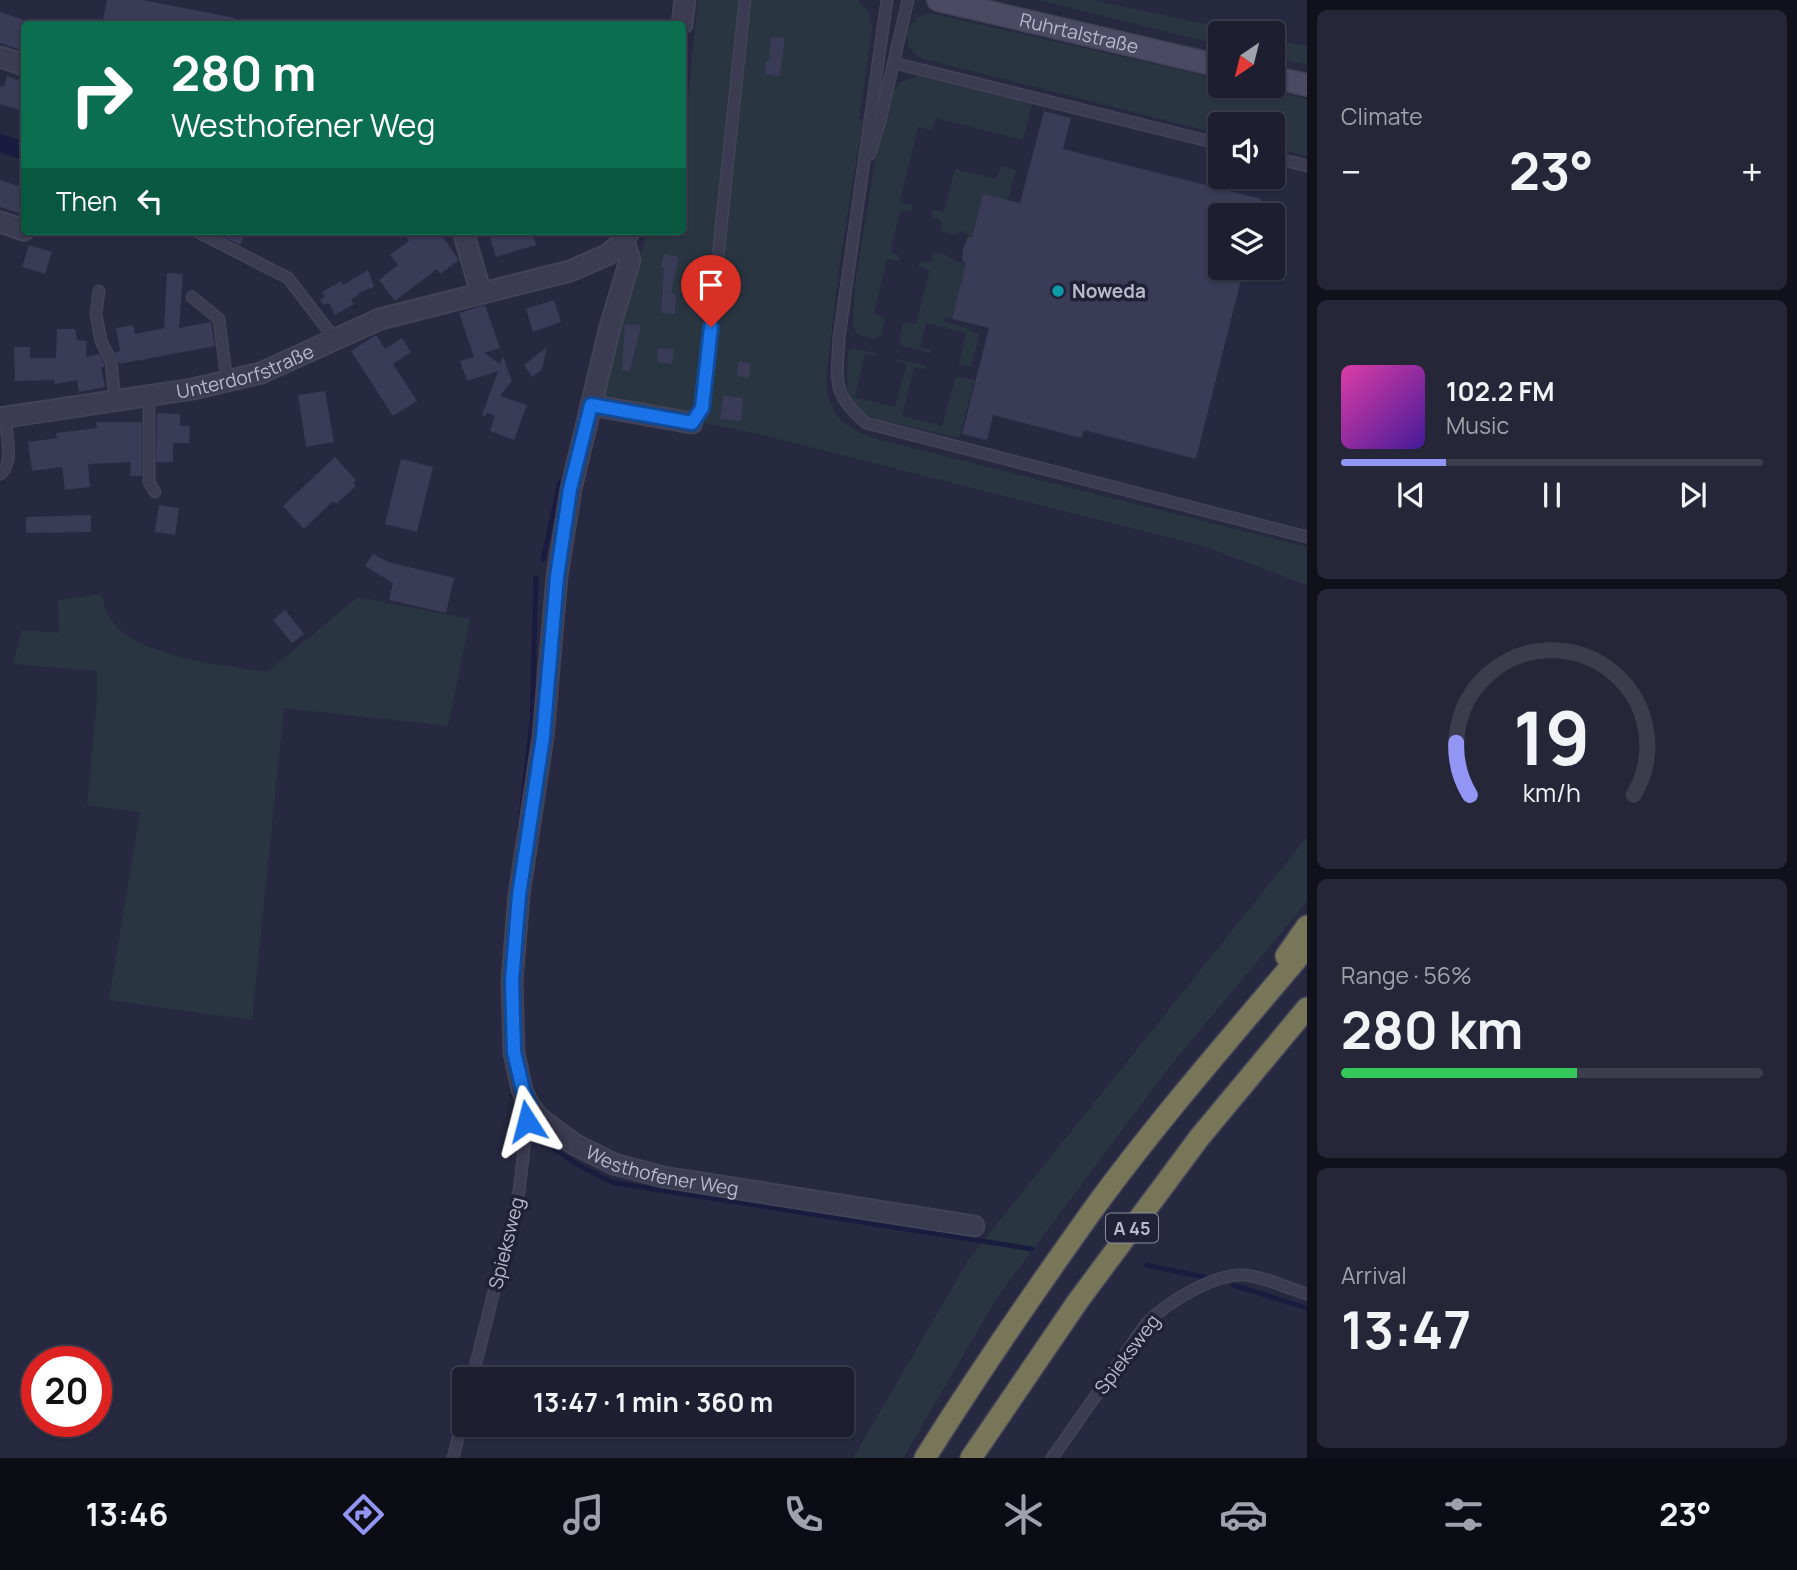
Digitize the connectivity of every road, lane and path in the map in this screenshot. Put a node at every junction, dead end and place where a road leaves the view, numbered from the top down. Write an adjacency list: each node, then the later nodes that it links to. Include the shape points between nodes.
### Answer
1 (685, 0): 6 (street)
2 (744, 0): 31 (lane, via 702,408)
3 (887, 0): 16 (lane)
4 (908, 0): 8 (lane)
5 (938, 0): 9 (main road, Ruhrtalstraße)
6 (682, 21)
7 (0, 57): 10 (street)
8 (894, 63): 13 (lane); 16 (lane)
9 (1208, 63)
10 (21, 64)
11 (1285, 80): 12 (main road)
12 (1307, 85)
13 (1208, 141)
14 (1285, 160): 15 (lane)
15 (1307, 166)
16 (864, 171): 34 (lane, via 845,286 836,384 850,410 866,423)
17 (0, 222): 18 (street)
18 (21, 229)
19 (204, 235): 25 (lane, via 288,278)
20 (464, 235): 23 (street)
21 (627, 236): 23 (street, Unterdorfstraße, via 607,255 570,271); 29 (street, Westhofener Weg, via 630,260)
22 (99, 291): 28 (lane, via 96,314 111,361)
23 (481, 293): 25 (street, Unterdorfstraße, via 380,318)
24 (192, 297): 26 (lane, via 219,319)
25 (335, 340): 26 (street, Unterdorfstraße, via 261,373)
26 (227, 381): 27 (street, Unterdorfstraße)
27 (149, 395): 28 (street, Unterdorfstraße); 33 (lane, via 149,482)
28 (115, 401): 30 (street, Unterdorfstraße)
29 (591, 405): 31 (street); 39 (street, Westhofener Weg, via 570,489 557,577 543,737 519,895 512,981 514,1052)
30 (2, 418): 32 (lane, via 9,459)
31 (692, 423)
32 (0, 474)
33 (155, 492)
34 (1307, 537)
35 (1307, 926): 38 (highway)
36 (1307, 947): 38 (highway, A 45)
37 (1307, 1008): 46 (highway, A 45, via 1175,1170)
38 (1219, 1051): 45 (highway, A 45, via 1093,1209)
39 (529, 1105): 40 (street, Westhofener Weg, via 574,1144 614,1164 663,1177); 42 (lane, Spieksweg, via 519,1192)
40 (974, 1226)
41 (1307, 1294): 47 (lane, Spieksweg, via 1246,1275 1228,1276 1158,1310)
42 (475, 1367)
43 (458, 1437): 44 (lane)
44 (453, 1458)
45 (925, 1458)
46 (971, 1458)
47 (1052, 1458)

